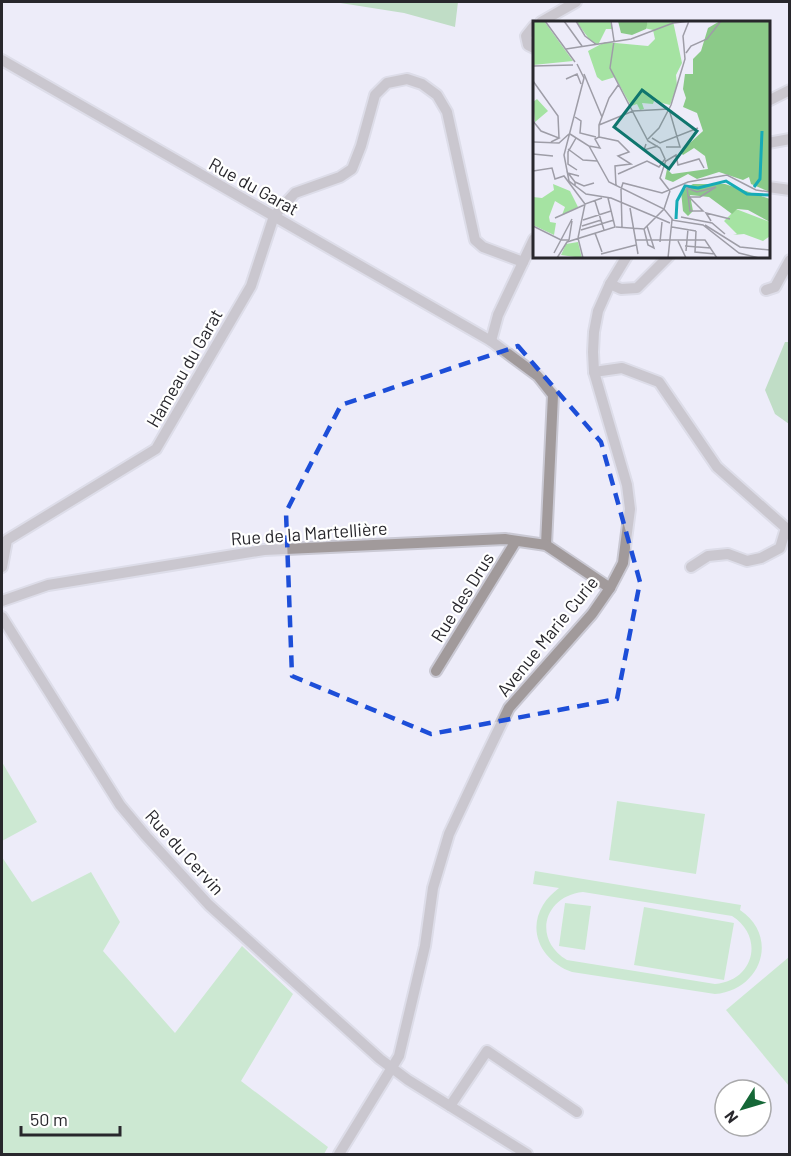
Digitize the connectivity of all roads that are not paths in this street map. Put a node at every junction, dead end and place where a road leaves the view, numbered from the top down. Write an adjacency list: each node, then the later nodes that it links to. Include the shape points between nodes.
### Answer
1 (576, 2): 2 (street)
2 (543, 21)
3 (533, 27): 4 (street, via 526,36)
4 (533, 48)
5 (2, 60): 12 (street, Rue du Garat)
6 (789, 90): 7 (street)
7 (770, 100)
8 (789, 139): 9 (street)
9 (770, 143)
10 (770, 187): 11 (street)
11 (789, 190)
12 (274, 216): 17 (street, via 295,193 352,169 375,95 387,83 407,79 437,95 447,112 475,240 483,247); 20 (street, Rue du Garat); 24 (street, Hameau du Garat, via 251,286 156,449 7,540)
13 (533, 241): 17 (street)
14 (626, 258): 18 (street, Avenue Marie Curie)
15 (667, 258): 18 (street, via 637,288 621,289)
16 (789, 260): 19 (street, via 775,287)
17 (523, 262): 20 (street, via 498,315)
18 (610, 284): 21 (street, Avenue Marie Curie, via 594,332)
19 (766, 290)
20 (491, 341): 23 (street, Rue du Garat, via 538,376 554,395)
21 (594, 372): 25 (street, via 622,368 659,382 717,467 786,528 780,548 761,558 747,561 728,554 708,556); 26 (street, Avenue Marie Curie, via 627,484 630,509 623,563)
22 (516, 541): 23 (street, Rue de la Martellière); 27 (street, Rue de la Martellière, via 264,550 48,585); 29 (street, Rue des Drus)
23 (546, 545): 26 (street, Rue de la Martellière)
24 (2, 567)
25 (691, 567)
26 (610, 588): 30 (street, Avenue Marie Curie, via 509,708 449,834 433,888 425,946 399,1056)
27 (2, 601)
28 (2, 617): 30 (street, Rue du Cervin, via 120,805 146,836 209,905)
29 (436, 671)
30 (392, 1068): 31 (street, Rue du Cervin); 33 (street, Avenue Marie Curie)
31 (450, 1106): 32 (street, via 487,1051); 34 (street, Rue du Cervin)
32 (577, 1112)
33 (339, 1155)
34 (527, 1155)

